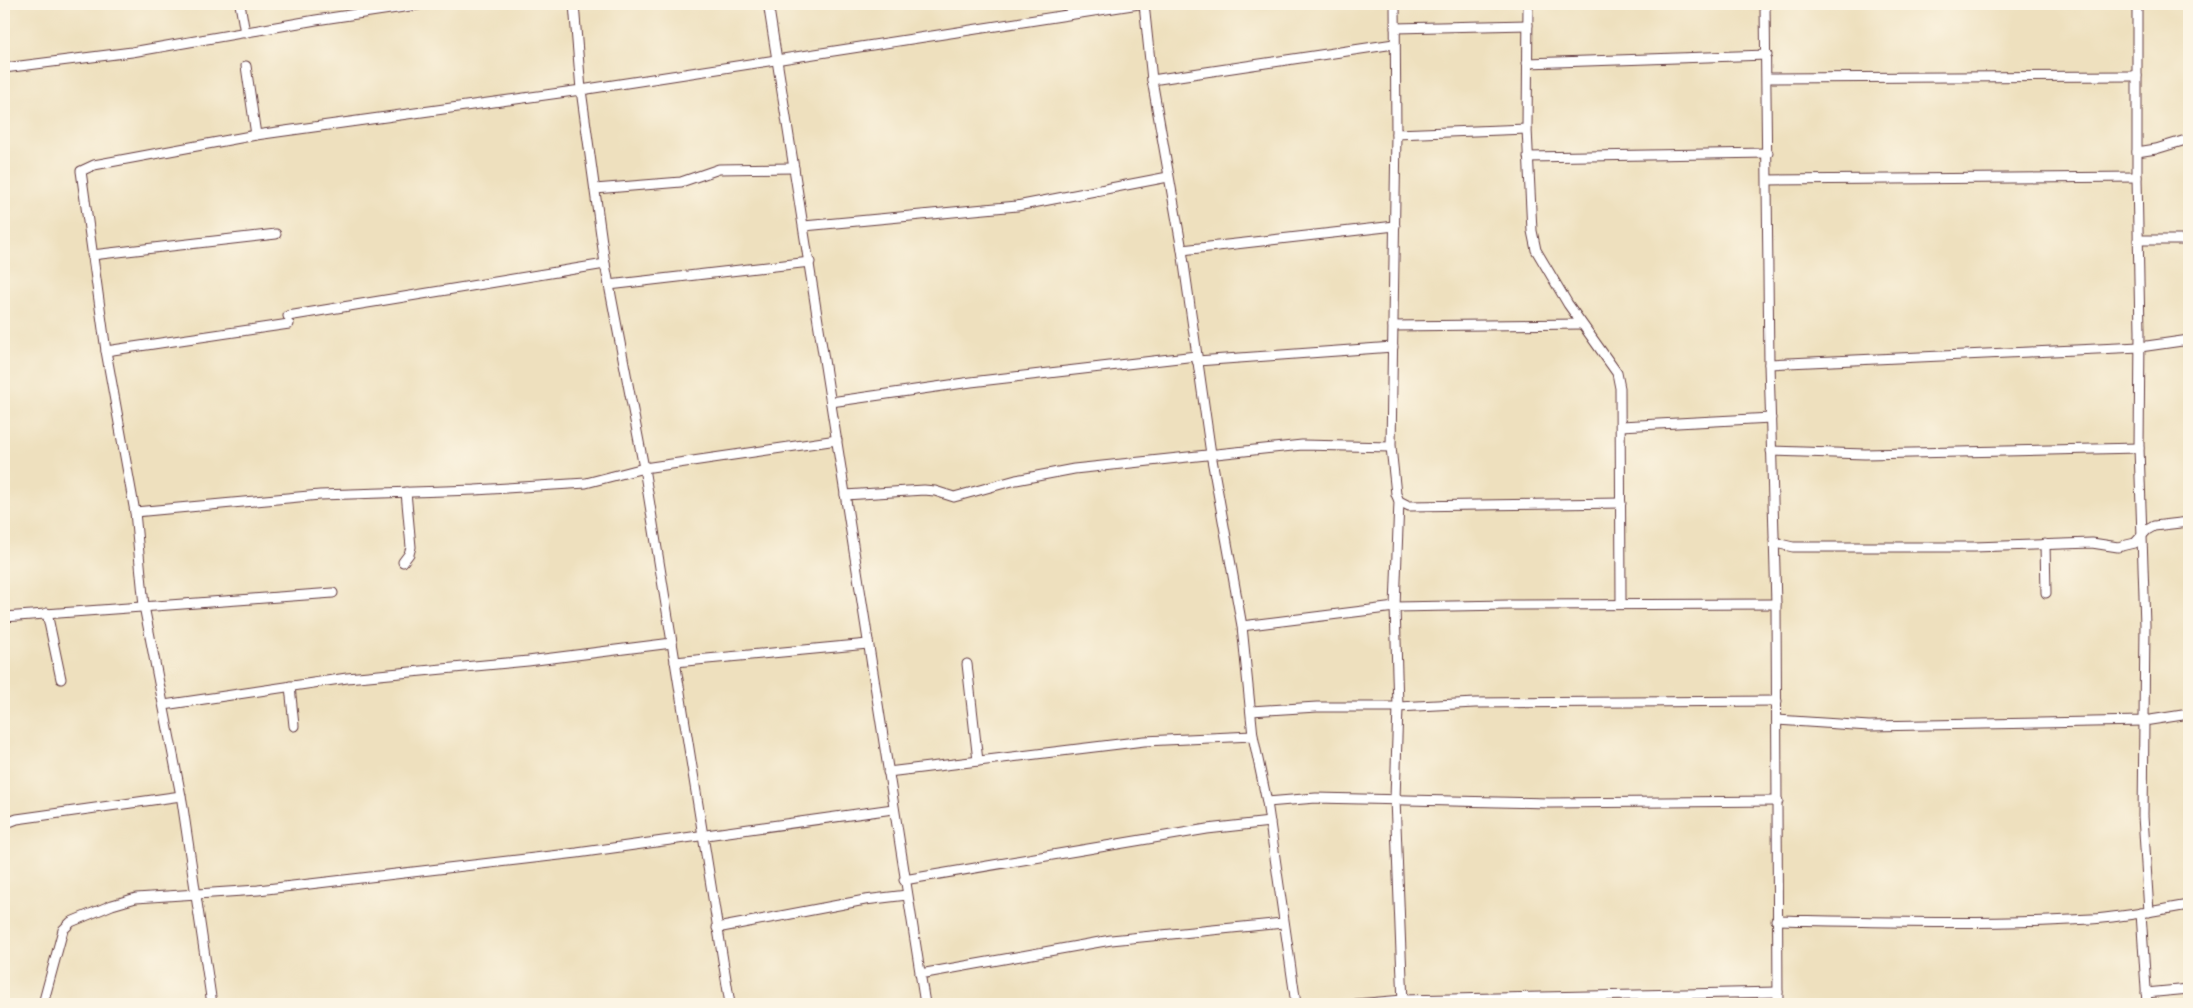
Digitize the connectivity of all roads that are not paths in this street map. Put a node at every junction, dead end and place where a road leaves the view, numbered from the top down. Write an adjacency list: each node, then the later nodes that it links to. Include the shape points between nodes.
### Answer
1 (240, 4): 13 (street)
2 (424, 4): 13 (street)
3 (574, 4): 23 (street)
4 (1139, 4): 16 (street)
5 (1144, 4): 22 (street)
6 (1395, 4): 12 (street)
7 (1528, 4): 11 (street)
8 (1765, 4): 15 (street)
9 (2137, 4): 20 (street)
10 (770, 9): 16 (street)
11 (1528, 25): 12 (street); 17 (street)
12 (1394, 28): 14 (street)
13 (245, 33): 19 (street, via 132,52)
14 (1394, 44): 22 (street); 25 (street)
15 (1767, 54): 17 (street); 21 (street)
16 (776, 60): 23 (street); 31 (street)
17 (1528, 63): 24 (street)
18 (246, 66): 26 (street)
19 (4, 68)
20 (2137, 76): 21 (street); 28 (street)
21 (1767, 78): 29 (street)
22 (1152, 80): 32 (street)
23 (580, 90): 26 (street); 35 (street)
24 (1527, 129): 25 (street); 30 (street)
25 (1396, 134): 37 (street)
26 (256, 135): 42 (street, via 94,165 81,171)
27 (2189, 139): 28 (street)
28 (2138, 152): 33 (street)
29 (1768, 153): 30 (street); 34 (street)
30 (1528, 157): 46 (street, via 1536,250)
31 (794, 168): 35 (street, via 719,169 681,182); 36 (street)
32 (1168, 177): 36 (street, via 1017,206); 41 (street)
33 (2138, 177): 34 (street); 39 (street)
34 (1768, 180): 53 (street)
35 (595, 189): 44 (street)
36 (804, 226): 43 (street)
37 (1395, 226): 41 (street); 47 (street)
38 (276, 234): 42 (street)
39 (2138, 240): 40 (street); 50 (street)
40 (2189, 240)
41 (1182, 250): 52 (street)
42 (92, 255): 51 (street)
43 (810, 262): 45 (street); 54 (street)
44 (605, 264): 45 (street); 51 (street)
45 (609, 286): 62 (street)
46 (1581, 324): 47 (street); 56 (street, via 1616,373 1620,388)
47 (1393, 326): 49 (street)
48 (2189, 340): 50 (street)
49 (1393, 347): 52 (street); 58 (street)
50 (2140, 347): 53 (street); 59 (street)
51 (106, 352): 67 (street)
52 (1197, 358): 54 (street, via 972,382); 61 (street)
53 (1770, 364): 55 (street)
54 (831, 402): 57 (street)
55 (1771, 418): 56 (street); 60 (street)
56 (1621, 426): 66 (street)
57 (837, 440): 62 (street); 64 (street)
58 (1391, 447): 61 (street, via 1302,445); 65 (street)
59 (2139, 448): 60 (street, via 1865,454); 69 (street)
60 (1772, 451): 70 (street)
61 (1211, 454): 64 (street, via 1074,469 954,497 924,490); 81 (street)
62 (644, 468): 63 (street, via 586,483); 82 (street)
63 (406, 492): 67 (street, via 320,495); 72 (street, via 411,548)
64 (845, 495): 83 (street)
65 (1399, 501): 66 (street, via 1408,506); 78 (street)
66 (1621, 503): 75 (street)
67 (134, 512): 77 (street)
68 (2189, 522): 69 (street, via 2154,526)
69 (2142, 536): 71 (street, via 2125,547 2092,543); 94 (street)
70 (1774, 540): 71 (street, via 1794,547); 76 (street)
71 (2046, 544): 74 (street)
72 (403, 562)
73 (333, 593): 77 (street)
74 (2046, 593)
75 (1621, 604): 76 (street); 78 (street)
76 (1776, 604): 88 (street)
77 (144, 606): 79 (street); 89 (street)
78 (1395, 607): 81 (street); 90 (street)
79 (47, 613): 80 (street); 86 (street)
80 (4, 617)
81 (1242, 626): 91 (street)
82 (672, 644): 84 (street); 87 (street)
83 (868, 644): 84 (street); 98 (street)
84 (675, 662): 106 (street)
85 (967, 664): 97 (street)
86 (61, 679)
87 (290, 686): 89 (street); 95 (street)
88 (1777, 701): 90 (street, via 1475,703); 93 (street)
89 (164, 705): 99 (street)
90 (1398, 707): 91 (street, via 1317,706); 100 (street)
91 (1251, 711): 96 (street)
92 (2189, 714): 94 (street)
93 (1777, 720): 94 (street, via 1870,726); 101 (street)
94 (2144, 721): 111 (street)
95 (294, 726)
96 (1253, 736): 97 (street, via 1144,741); 102 (street)
97 (978, 761): 98 (street)
98 (888, 772): 103 (street)
99 (181, 796): 105 (street, via 17,819); 108 (street)
100 (1395, 799): 101 (street, via 1549,803); 102 (street, via 1316,798); 119 (street)
101 (1778, 801): 112 (street)
102 (1267, 802): 104 (street)
103 (893, 810): 106 (street); 107 (street)
104 (1270, 822): 107 (street, via 1206,829); 113 (street)
105 (4, 824)
106 (701, 836): 108 (street, via 577,854 258,890); 114 (street)
107 (904, 880): 109 (street)
108 (195, 892): 120 (street, via 136,898 72,922 60,936); 121 (street)
109 (907, 895): 114 (street); 115 (street)
110 (2189, 905): 111 (street)
111 (2145, 913): 112 (street, via 2092,919 1956,922); 118 (street)
112 (1776, 920): 117 (street)
113 (1283, 923): 115 (street, via 1111,940); 124 (street)
114 (717, 928): 122 (street)
115 (920, 974): 123 (street)
116 (2189, 988): 118 (street)
117 (1778, 992): 119 (street); 126 (street)
118 (2146, 993): 127 (street)
119 (1402, 1002): 125 (street)
120 (43, 1004)
121 (212, 1004)
122 (730, 1004)
123 (925, 1004)
124 (1296, 1004)
125 (1356, 1004)
126 (1778, 1004)
127 (2147, 1004)

